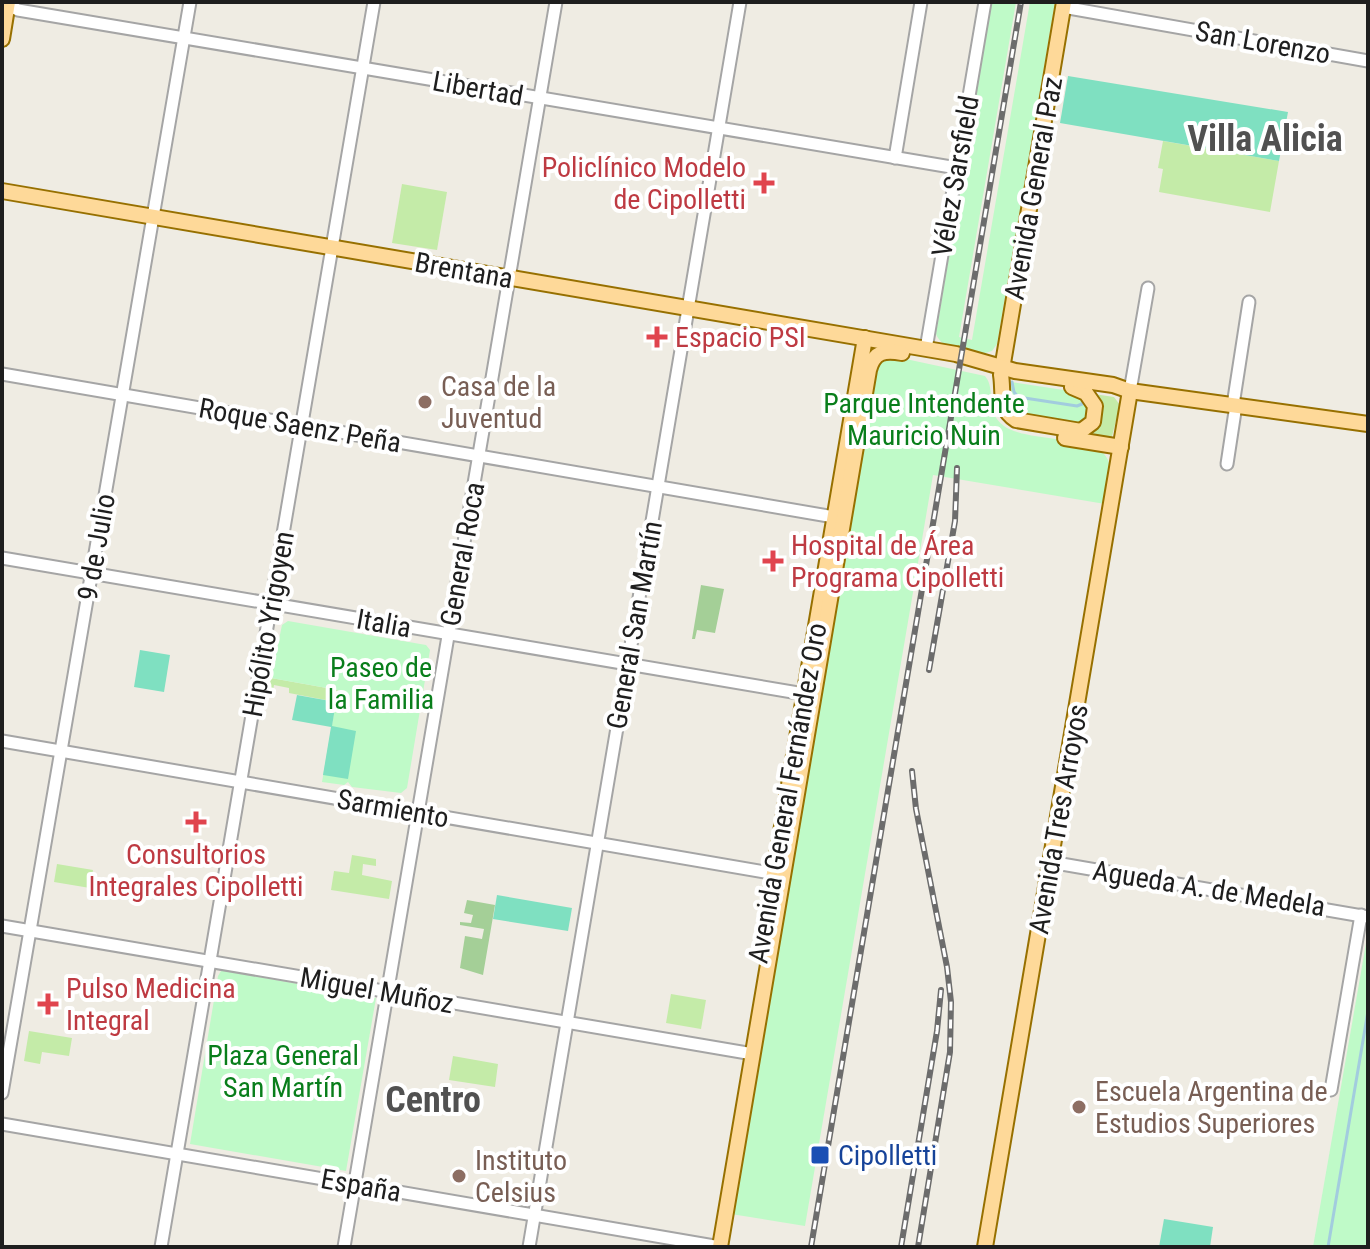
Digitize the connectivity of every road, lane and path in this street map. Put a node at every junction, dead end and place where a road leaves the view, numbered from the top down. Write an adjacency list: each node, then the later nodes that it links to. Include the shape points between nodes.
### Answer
1 (190, 2): 9 (street, 9 de Julio)
2 (374, 2): 12 (street, Hipólito Yrigoyen)
3 (556, 2): 13 (street, General Roca)
4 (740, 2): 14 (street, General San Martín)
5 (921, 2): 15 (street)
6 (985, 2): 16 (street, Vélez Sarsfield)
7 (6, 3): 9 (street, Libertad, via 18,10); 10 (main road)
8 (1064, 4): 11 (street, San Lorenzo); 26 (main road, Avenida General Paz)
9 (183, 38): 12 (street, Libertad); 18 (street, 9 de Julio)
10 (2, 39)
11 (1368, 61)
12 (363, 68): 13 (street, Libertad); 19 (street, Hipólito Yrigoyen)
13 (540, 98): 14 (street, Libertad); 20 (street, General Roca)
14 (718, 128): 15 (street, Libertad); 23 (street, General San Martín)
15 (895, 158): 16 (street, Libertad)
16 (957, 168): 25 (street, Vélez Sarsfield)
17 (2, 191): 18 (main road, Brentana)
18 (152, 217): 19 (main road, Brentana); 30 (street, 9 de Julio)
19 (332, 248): 20 (main road, Brentana); 33 (street, Hipólito Yrigoyen)
20 (509, 278): 23 (main road, Brentana); 35 (street, General Roca)
21 (1148, 288): 29 (street)
22 (1249, 302): 31 (street)
23 (688, 308): 24 (main road, Brentana); 38 (street, General San Martín)
24 (867, 339): 25 (main road, Brentana); 36 (main road); 39 (main road, Avenida General Fernández Oro)
25 (926, 349): 26 (main road, Brentana, via 962,355)
26 (1002, 371): 28 (main road); 28 (main road, via 1003,403 1011,417 1081,431 1093,422 1095,406 1086,393); 29 (main road); 34 (main road, Avenida General Paz, via 993,402 1010,426); 36 (main road, Avenida General Fernández Oro, via 879,353 869,370)
27 (2, 374): 30 (street, Roque Saenz Peña)
28 (1072, 387): 29 (main road)
29 (1130, 391): 31 (main road); 34 (main road, Avenida Tres Arroyos)
30 (122, 395): 33 (street, Roque Saenz Peña); 41 (street, 9 de Julio)
31 (1235, 405): 32 (main road); 37 (street)
32 (1368, 424)
33 (302, 425): 35 (street, Roque Saenz Peña); 42 (street, Hipólito Yrigoyen)
34 (1121, 447): 51 (main road, Avenida Tres Arroyos)
35 (479, 456): 38 (street, Roque Saenz Peña); 43 (street, General Roca)
36 (854, 461): 39 (main road, Avenida General Fernández Oro)
37 (1227, 464)
38 (658, 486): 39 (street, Roque Saenz Peña); 44 (street, General San Martín)
39 (839, 518): 45 (main road, Avenida General Fernández Oro)
40 (2, 558): 41 (street, Italia)
41 (91, 573): 42 (street, Italia); 47 (street, 9 de Julio)
42 (271, 603): 43 (street, Italia); 48 (street, Hipólito Yrigoyen)
43 (448, 634): 44 (street, Italia); 49 (street, General Roca)
44 (628, 664): 45 (street, Italia); 50 (street, General San Martín)
45 (809, 695): 52 (main road, Avenida General Fernández Oro)
46 (2, 741): 47 (street, Sarmiento)
47 (61, 751): 48 (street, Sarmiento); 55 (street, 9 de Julio)
48 (241, 782): 49 (street, Sarmiento); 56 (street, Hipólito Yrigoyen)
49 (418, 812): 50 (street, Sarmiento); 57 (street, General Roca)
50 (597, 843): 52 (street, Sarmiento); 58 (street, General San Martín)
51 (1050, 862): 53 (street, Agueda A. de Medela); 70 (main road, Avenida Tres Arroyos)
52 (778, 875): 59 (main road, Avenida General Fernández Oro)
53 (1365, 916): 60 (street)
54 (2, 926): 55 (street, Miguel Muñoz)
55 (30, 931): 56 (street, Miguel Muñoz); 61 (street, 9 de Julio)
56 (210, 961): 57 (street, Miguel Muñoz); 63 (street, Hipólito Yrigoyen)
57 (388, 992): 58 (street, Miguel Muñoz); 64 (street, General Roca)
58 (567, 1022): 59 (street, Miguel Muñoz); 65 (street, General San Martín)
59 (748, 1053): 66 (main road, Avenida General Fernández Oro)
60 (1331, 1090)
61 (2, 1093)
62 (2, 1124): 63 (street, España)
63 (177, 1154): 64 (street, España); 67 (street, Hipólito Yrigoyen)
64 (355, 1184): 65 (street, España); 68 (street, General Roca)
65 (534, 1215): 66 (street, España); 69 (street, General San Martín)
66 (715, 1246)
67 (161, 1247)
68 (344, 1247)
69 (529, 1247)
70 (985, 1247)

